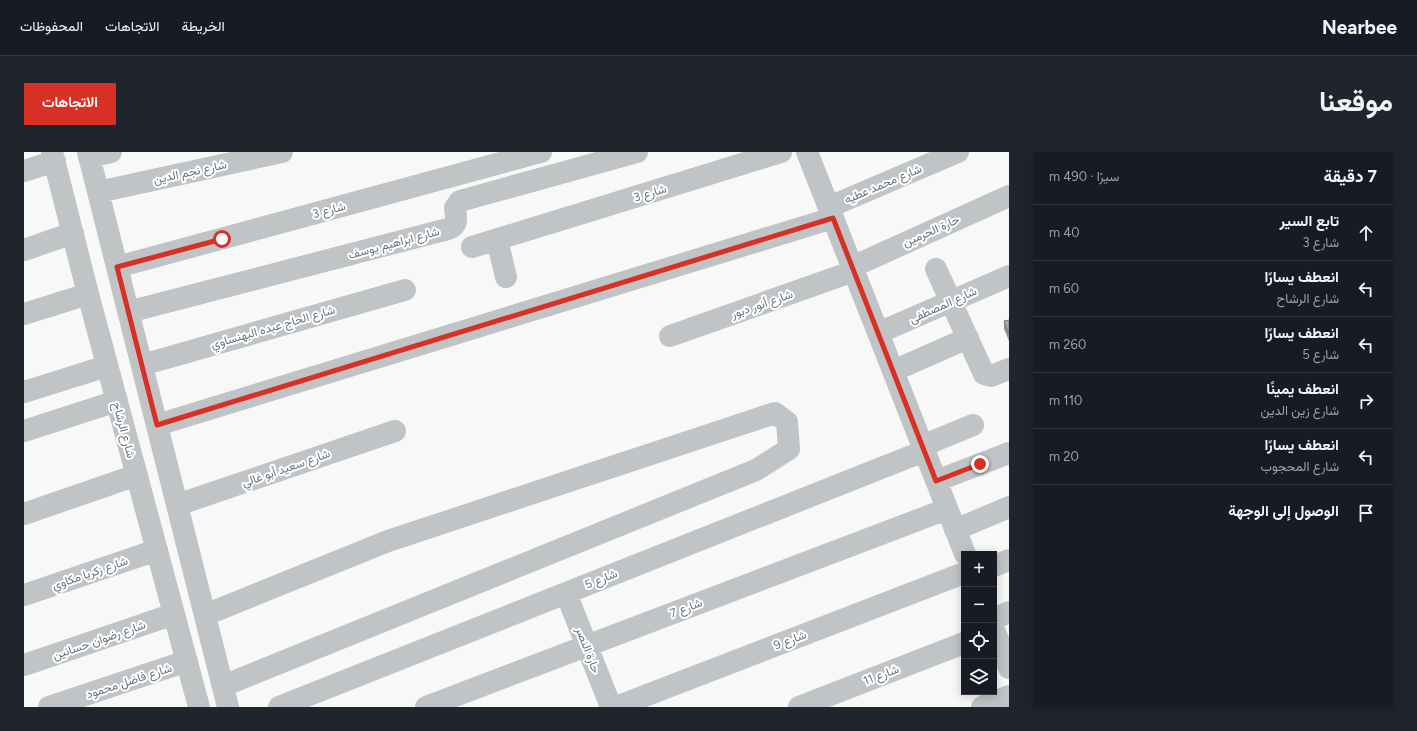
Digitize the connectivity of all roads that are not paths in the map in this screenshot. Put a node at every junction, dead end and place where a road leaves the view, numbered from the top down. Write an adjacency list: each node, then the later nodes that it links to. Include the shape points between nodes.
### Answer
1 (111, 152): 8 (street)
2 (282, 152): 12 (street, شارع نجم الدين)
3 (541, 152): 10 (street, شارع 3)
4 (637, 152): 27 (street, شارع ابراهيم يوسف, via 460,201 455,208 456,223 448,229)
5 (782, 152): 16 (street, شارع 3)
6 (807, 152): 14 (street)
7 (958, 152): 14 (street, شارع محمد عطيه)
8 (88, 155): 12 (street)
9 (54, 157): 11 (street); 15 (street, شارع الرشاح)
10 (505, 157): 19 (street, شارع 3)
11 (24, 171)
12 (98, 192): 19 (street)
13 (1009, 196): 20 (street, حارة الحرمين)
14 (831, 213): 20 (street); 38 (street)
15 (73, 233): 18 (street); 25 (street, شارع الرشاح)
16 (497, 240): 17 (street, شارع 3); 23 (street)
17 (472, 247)
18 (24, 250)
19 (117, 267): 27 (street)
20 (853, 269): 29 (street); 30 (street, شارع أنور دبور)
21 (936, 269): 26 (street)
22 (1009, 276): 26 (street, شارع المصطفى)
23 (506, 277)
24 (405, 290): 32 (street, شارع الحاج عبده البهنساوي)
25 (88, 294): 28 (street); 33 (street, شارع الرشاح)
26 (951, 301): 29 (street, شارع المصطفى); 31 (street)
27 (128, 312): 32 (street)
28 (24, 314)
29 (878, 333): 35 (street)
30 (670, 336)
31 (968, 338): 34 (street, via 984,374 990,376); 35 (street)
32 (142, 365): 38 (street)
33 (107, 366): 36 (street); 37 (street, شارع الرشاح)
34 (1009, 369)
35 (893, 371): 42 (street)
36 (24, 392)
37 (116, 401): 40 (street); 44 (street, شارع الرشاح)
38 (157, 425): 46 (street)
39 (973, 425): 42 (street, شارع 5)
40 (24, 431)
41 (395, 431): 46 (street, شارع سعيد أبو غالي)
42 (923, 448): 45 (street); 56 (street, شارع 5)
43 (1009, 453): 45 (street)
44 (137, 475): 49 (street); 51 (street, شارع الرشاح)
45 (936, 481): 48 (street)
46 (177, 505): 60 (street)
47 (1009, 507): 50 (street)
48 (947, 508): 50 (street); 64 (street, شارع 7)
49 (24, 514)
50 (955, 530): 52 (street)
51 (157, 550): 57 (street, شارع زكريا مكاوي); 59 (street, شارع الرشاح)
52 (963, 551)
53 (1009, 560): 54 (street)
54 (997, 565)
55 (961, 574): 76 (street, شارع 9)
56 (566, 593): 64 (street, حارة النصر); 73 (street, شارع 5)
57 (24, 595)
58 (1009, 612): 61 (street)
59 (174, 614): 65 (street, شارع الرشاح); 66 (street, شارع رضوان حسانين)
60 (205, 615): 68 (street); 68 (street, via 388,541 775,413 787,422 789,449 756,470)
61 (997, 625)
62 (997, 636): 67 (street)
63 (961, 644): 77 (street, شارع 11)
64 (587, 646): 74 (street, شارع 7); 75 (street, حارة النصر)
65 (187, 662): 70 (street, شارع فاضل محمود); 71 (street, شارع الرشاح)
66 (24, 665)
67 (1009, 667)
68 (223, 686): 72 (street)
69 (1009, 696): 78 (street)
70 (49, 707)
71 (199, 707)
72 (228, 707)
73 (279, 707)
74 (426, 707)
75 (611, 707)
76 (616, 707)
77 (799, 707)
78 (982, 707)

